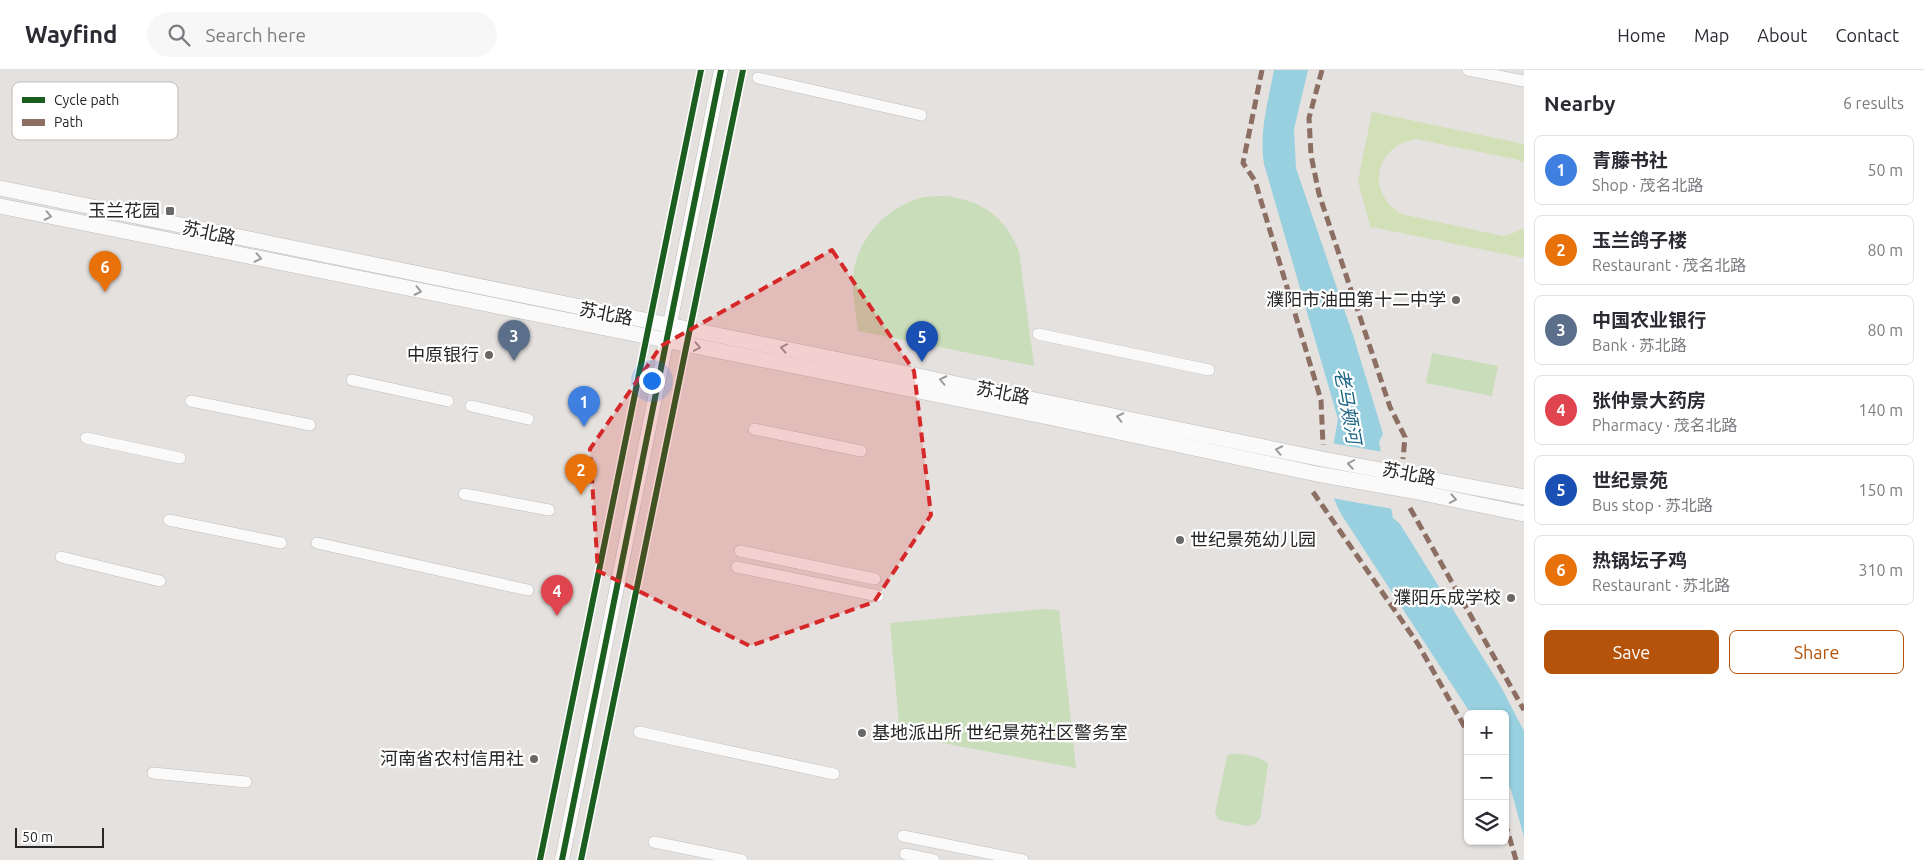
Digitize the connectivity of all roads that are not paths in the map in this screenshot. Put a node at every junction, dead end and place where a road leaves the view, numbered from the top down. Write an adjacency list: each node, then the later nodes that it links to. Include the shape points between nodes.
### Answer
1 (721, 70): 9 (street)
2 (1468, 70): 3 (street)
3 (1505, 74): 5 (street)
4 (758, 78): 6 (street)
5 (1524, 81)
6 (921, 115)
7 (0, 188): 9 (main road, 苏北路)
8 (0, 206): 11 (main road, 苏北路, one-way to 11)
9 (670, 325): 11 (street); 24 (main road, 苏北路, one-way to 9, via 1327,460)
10 (1038, 334): 12 (street)
11 (667, 341): 26 (main road, 苏北路, one-way to 26); 44 (street)
12 (1209, 370)
13 (352, 380): 15 (street)
14 (191, 401): 18 (street)
15 (448, 401)
16 (471, 406): 17 (street)
17 (528, 419)
18 (310, 425)
19 (754, 430): 21 (street)
20 (86, 438): 22 (street)
21 (861, 451)
22 (180, 458)
23 (464, 494): 25 (street)
24 (1524, 497)
25 (549, 510)
26 (1524, 514)
27 (169, 520): 28 (street)
28 (281, 543)
29 (317, 543): 35 (street)
30 (740, 551): 33 (street)
31 (61, 557): 34 (street)
32 (737, 567): 36 (street)
33 (875, 578)
34 (160, 581)
35 (528, 590)
36 (878, 596)
37 (639, 732): 39 (street)
38 (153, 773): 40 (street)
39 (834, 774)
40 (246, 782)
41 (903, 836): 47 (street)
42 (654, 842): 45 (street)
43 (905, 854): 46 (street)
44 (562, 860)
45 (742, 860)
46 (934, 860)
47 (1023, 860)

